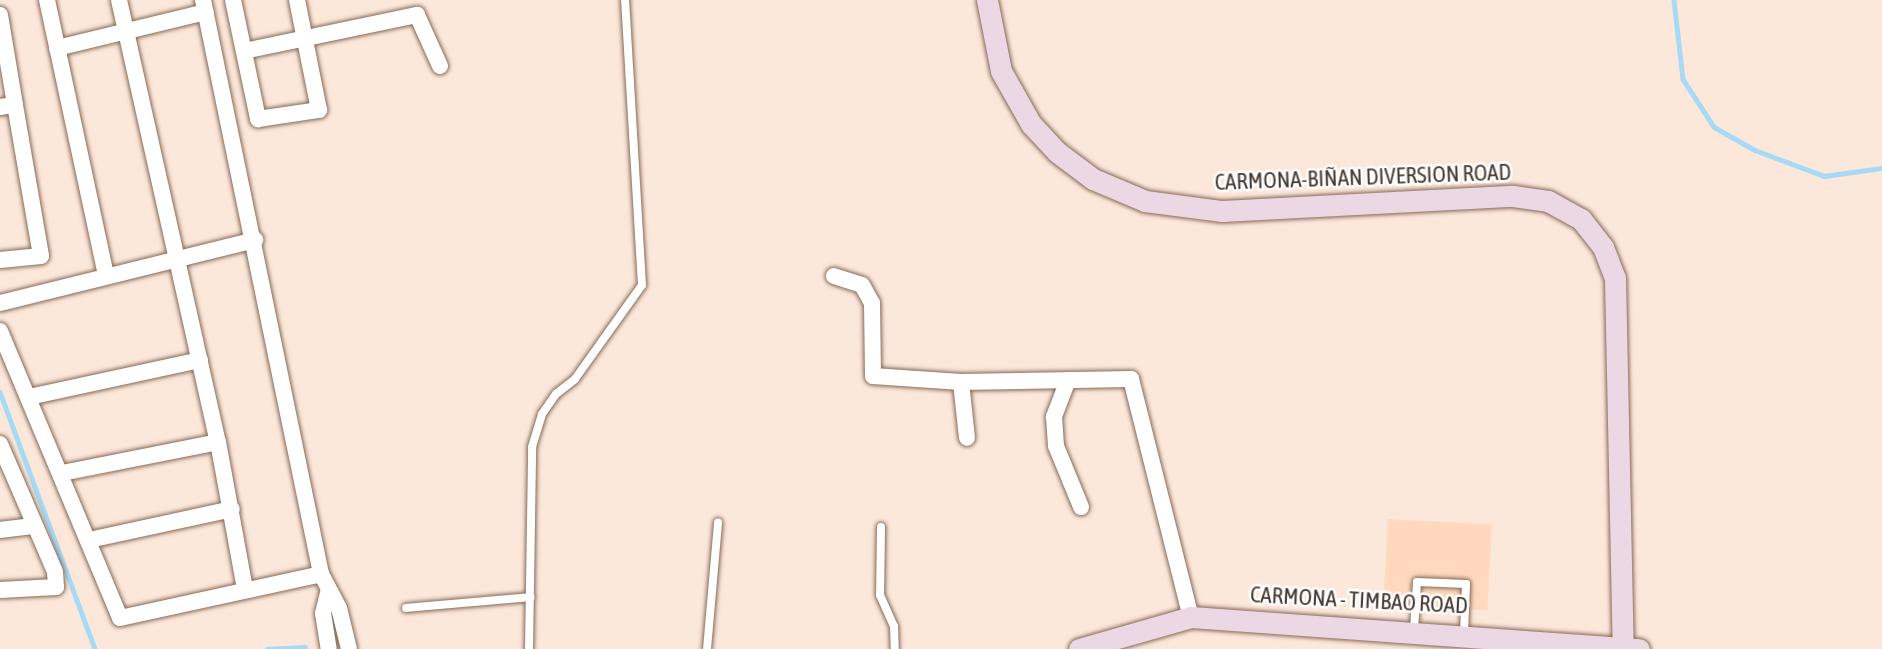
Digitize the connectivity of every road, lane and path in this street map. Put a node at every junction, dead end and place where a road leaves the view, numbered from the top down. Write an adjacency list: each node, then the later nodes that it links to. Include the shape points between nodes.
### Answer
1 (47, 0): 11 (street)
2 (119, 0): 9 (street)
3 (233, 0): 12 (street)
4 (297, 0): 10 (street)
5 (625, 0): 42 (lane, via 642,285 575,379 555,394 542,414 532,447)
6 (987, 0): 47 (main road, CARMONA-BIÑAN DIVERSION ROAD, via 1001,71 1031,124 1075,167 1136,198 1171,207 1222,211 1513,196 1548,201 1581,219 1603,247 1615,278)
7 (205, 6): 9 (street); 15 (street)
8 (0, 15): 14 (street)
9 (126, 32): 11 (street); 17 (street)
10 (305, 41): 12 (street); 12 (street, via 319,110 258,119); 13 (street, via 416,15)
11 (57, 48): 18 (street)
12 (244, 51)
13 (440, 66)
14 (7, 106): 16 (street, via 41,256)
15 (255, 240): 17 (street); 38 (street)
16 (0, 260)
17 (177, 262): 18 (street); 22 (street)
18 (106, 276): 20 (street)
19 (834, 276): 24 (street, via 862,285 872,303 873,376)
20 (0, 303)
21 (0, 331): 25 (street)
22 (200, 360): 25 (street); 27 (street)
23 (1068, 380): 24 (street); 31 (street, via 1054,417 1056,446); 44 (street, via 1131,379)
24 (961, 382): 26 (street)
25 (29, 397): 29 (street)
26 (967, 438)
27 (218, 442): 29 (street); 32 (street)
28 (0, 444): 30 (street)
29 (62, 473): 37 (street)
30 (7, 475): 34 (street)
31 (1081, 507)
32 (232, 509): 37 (street); 39 (street)
33 (718, 522): 51 (lane)
34 (35, 526): 36 (street); 40 (street, via 55,572 56,587)
35 (881, 527): 52 (lane, via 880,595 894,626)
36 (0, 530)
37 (89, 540): 39 (street, via 120,618)
38 (321, 574): 39 (street); 41 (street)
39 (245, 589)
40 (0, 590)
41 (328, 593): 48 (street, via 323,613); 49 (street, via 339,608)
42 (531, 597): 43 (lane); 50 (lane)
43 (406, 608)
44 (1191, 617): 45 (main road, CARMONA - TIMBAO ROAD); 53 (main road, CARMONA - TIMBAO ROAD)
45 (1414, 630): 46 (main road, CARMONA - TIMBAO ROAD); 46 (lane, via 1417,582 1466,584)
46 (1463, 641): 47 (main road, CARMONA - TIMBAO ROAD)
47 (1628, 648)
48 (329, 649)
49 (349, 649)
50 (529, 649)
51 (707, 649)
52 (895, 649)
53 (1079, 649)

